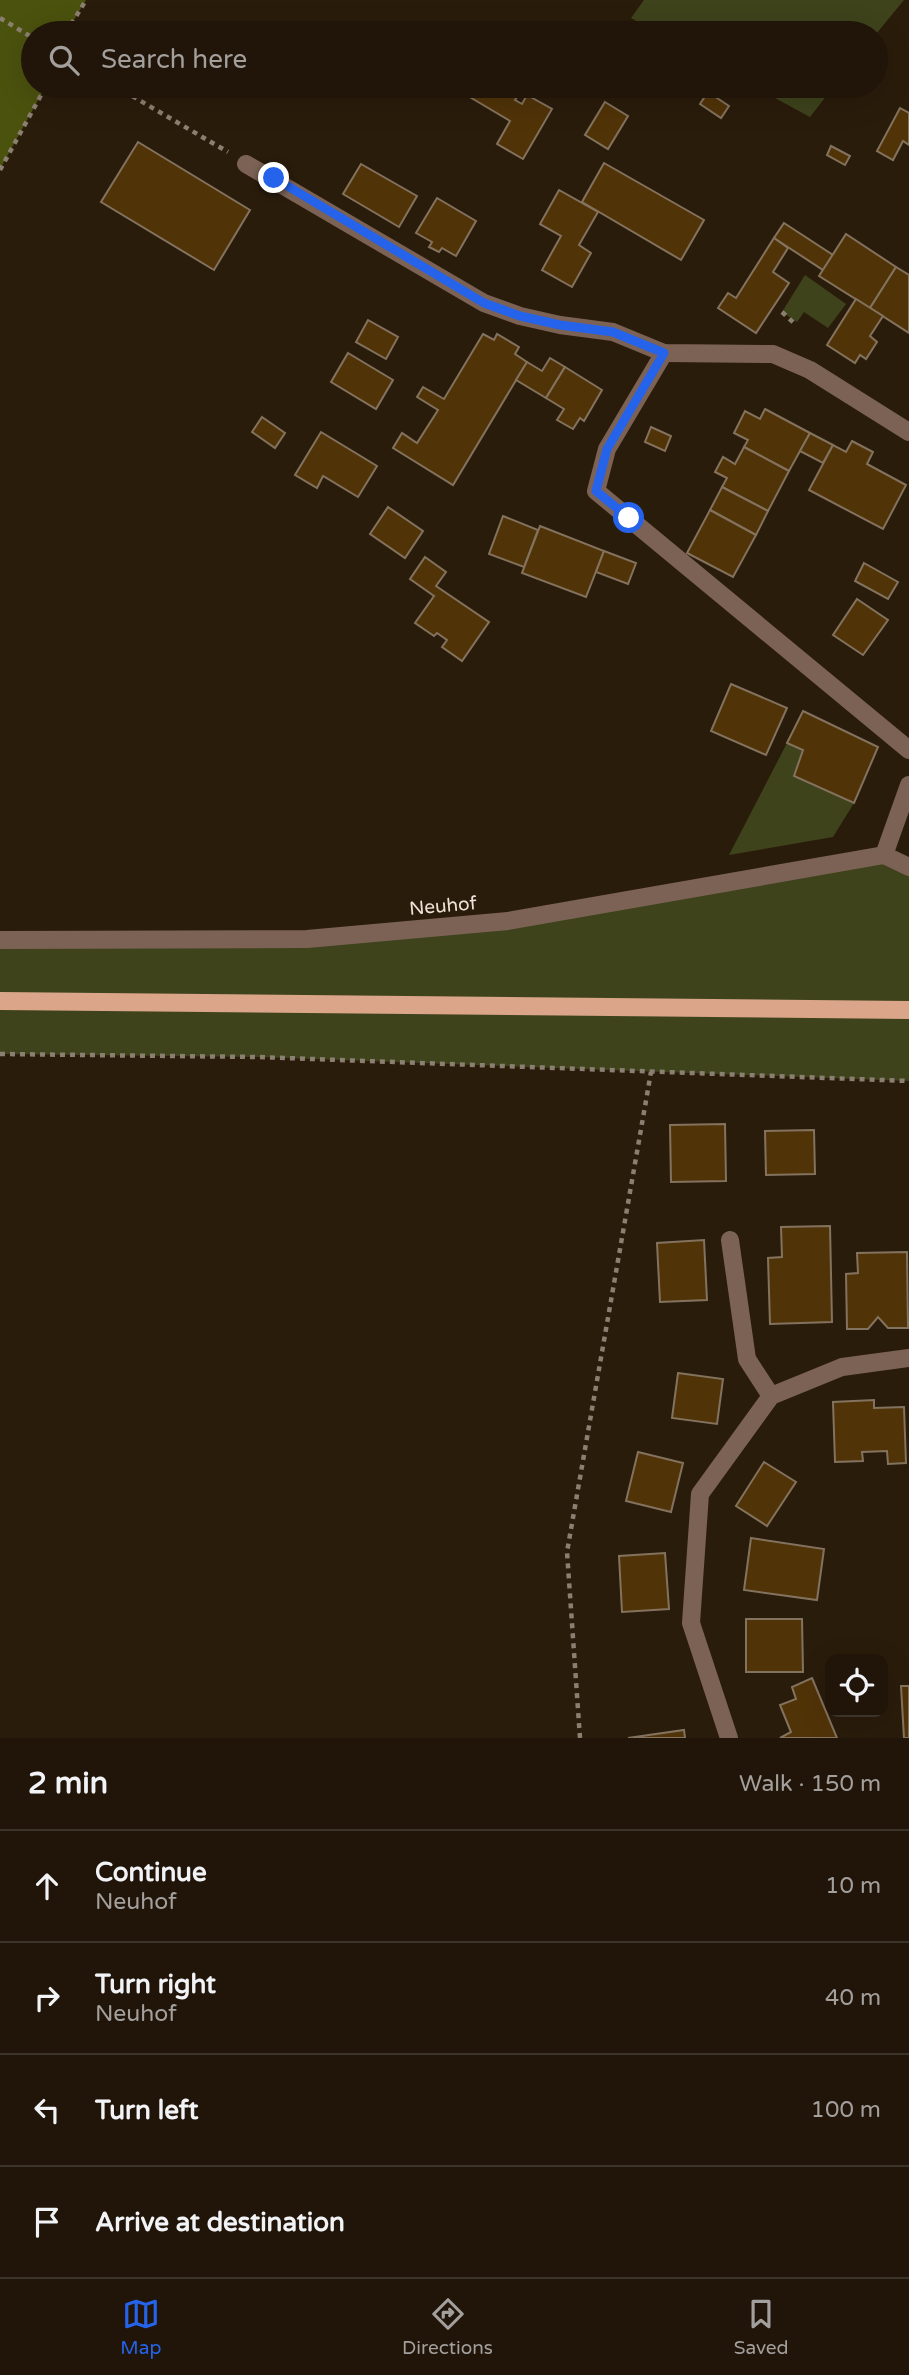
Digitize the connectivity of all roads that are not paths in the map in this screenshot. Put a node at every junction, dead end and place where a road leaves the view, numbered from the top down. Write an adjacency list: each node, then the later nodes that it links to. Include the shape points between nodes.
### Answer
1 (246, 164): 2 (street, via 484,303 547,322 613,332)
2 (664, 353): 3 (street, via 773,354 810,370); 4 (street, via 607,449 596,491)
3 (909, 432)
4 (909, 750)
5 (909, 785): 6 (street)
6 (884, 855): 7 (street); 8 (street, Neuhof, via 508,921 307,939)
7 (909, 867)
8 (0, 940)
9 (0, 1001): 10 (main road)
10 (909, 1010)
11 (730, 1240): 13 (street, via 747,1359)
12 (909, 1358): 13 (street, via 842,1367)
13 (771, 1396): 14 (street, via 700,1494 691,1623)
14 (729, 1738)

